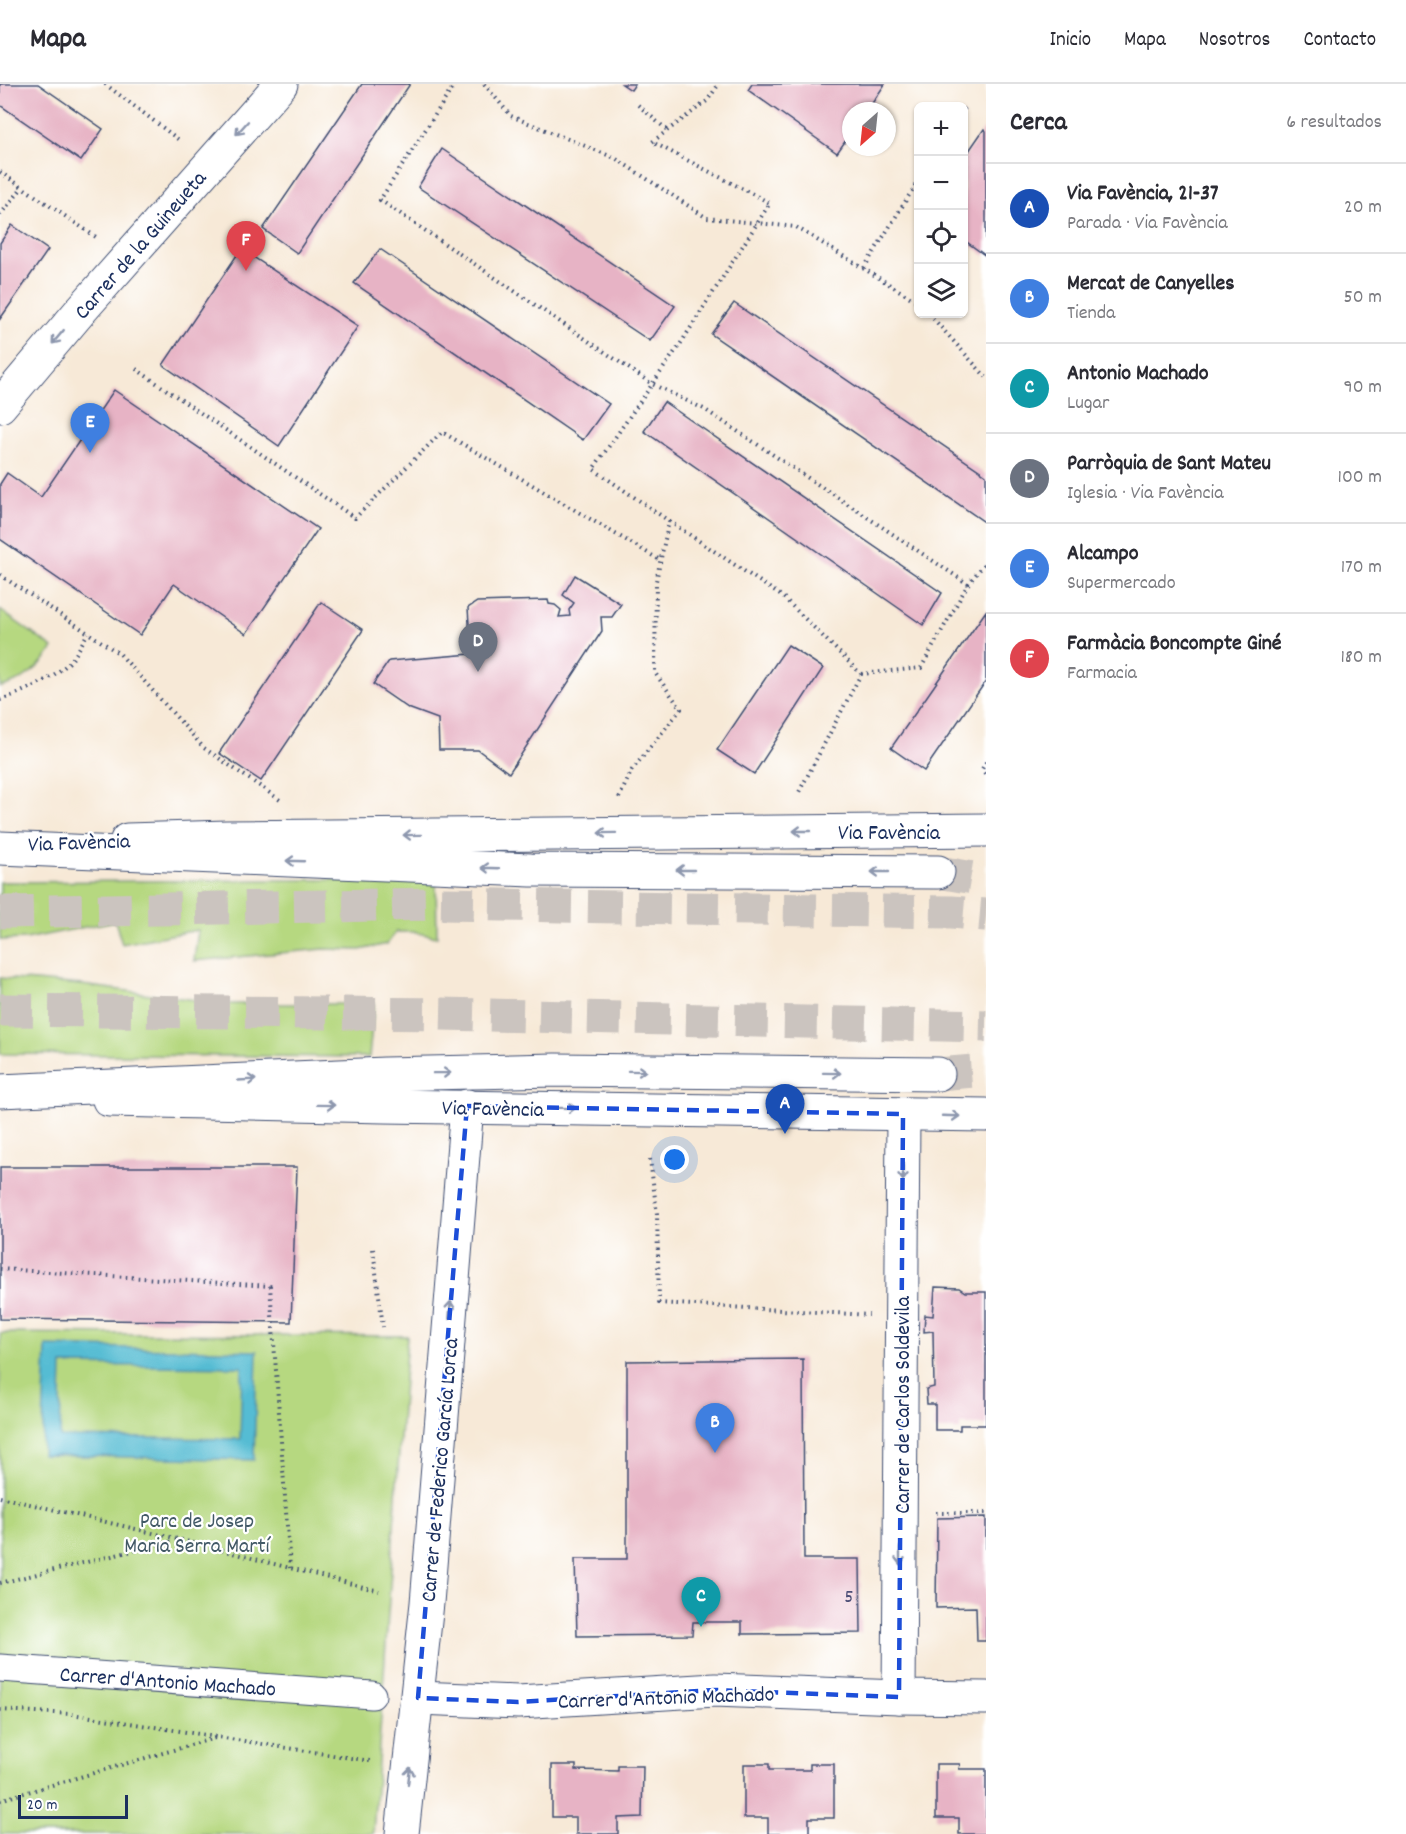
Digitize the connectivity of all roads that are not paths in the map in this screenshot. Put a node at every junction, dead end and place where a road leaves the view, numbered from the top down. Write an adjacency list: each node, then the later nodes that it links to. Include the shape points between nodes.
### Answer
1 (281, 84): 2 (main road, Carrer de la Guineueta, one-way to 2)
2 (0, 406)
3 (986, 830): 4 (main road, Via Favència, one-way to 4, via 227,837)
4 (0, 846): 5 (main road, one-way to 4, via 531,870)
5 (938, 872)
6 (938, 1074): 7 (main road, one-way to 6, via 555,1070)
7 (0, 1091)
8 (0, 1097): 9 (main road, Via Favència, one-way to 9)
9 (466, 1106): 10 (main road, Via Favència, one-way to 10); 15 (main road, Carrer de Federico García Lorca, one-way to 9)
10 (903, 1114): 11 (main road, Via Favència, one-way to 11); 14 (main road, Carrer de Carlos Soldevila, one-way to 14)
11 (986, 1116)
12 (0, 1668): 13 (street, Carrer d'Antonio Machado)
13 (372, 1695)
14 (899, 1697): 15 (main road, Carrer d'Antonio Machado, via 715,1690 518,1702); 16 (main road, Carrer d'Antonio Machado)
15 (418, 1698): 17 (main road, Carrer de Federico García Lorca, one-way to 15)
16 (986, 1698)
17 (402, 1834)

